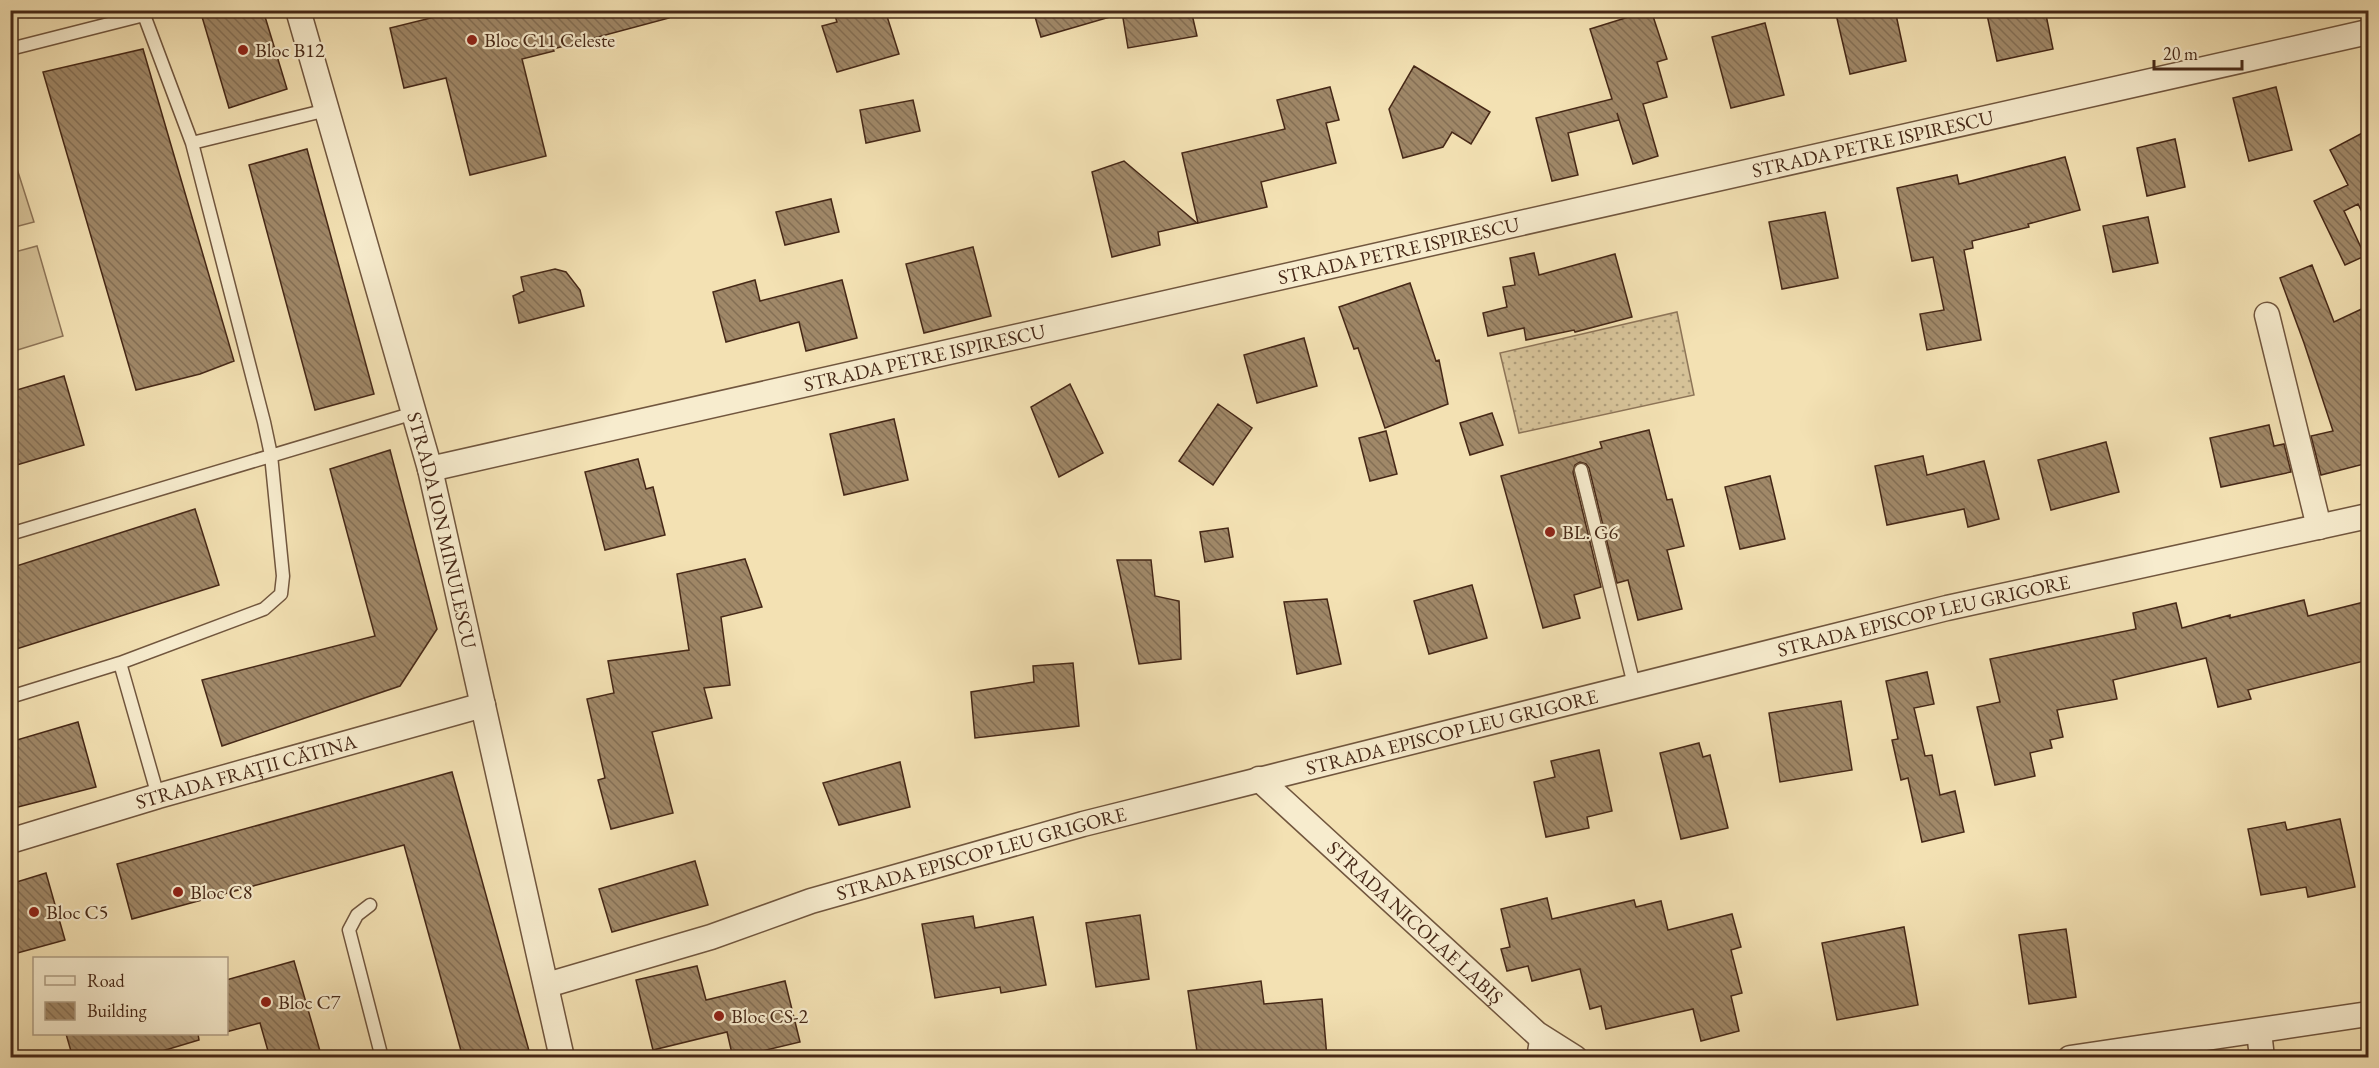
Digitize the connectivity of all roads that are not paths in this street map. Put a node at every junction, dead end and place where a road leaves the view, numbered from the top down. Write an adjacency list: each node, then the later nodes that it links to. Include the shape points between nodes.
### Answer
1 (298, 10): 4 (street, STRADA ION MINULESCU)
2 (2368, 32): 9 (street, STRADA PETRE ISPIRESCU)
3 (10, 49): 5 (lane, via 144,15)
4 (327, 110): 5 (lane); 7 (street, STRADA ION MINULESCU)
5 (192, 143): 8 (lane)
6 (2267, 315): 12 (street)
7 (414, 413): 8 (lane); 9 (street, STRADA ION MINULESCU)
8 (271, 455): 13 (lane); 14 (lane, via 283,576 280,594 264,609)
9 (430, 469): 17 (street, STRADA ION MINULESCU)
10 (1581, 470): 15 (lane)
11 (2368, 516): 12 (street, STRADA EPISCOP LEU GRIGORE)
12 (2319, 527): 15 (street, STRADA EPISCOP LEU GRIGORE, via 1947,608)
13 (10, 534)
14 (120, 663): 16 (lane); 19 (lane)
15 (1634, 685): 18 (street, STRADA EPISCOP LEU GRIGORE)
16 (10, 697)
17 (483, 705): 19 (street, STRADA FRAȚII CĂTINA); 22 (street, STRADA ION MINULESCU)
18 (1259, 779): 22 (street, STRADA EPISCOP LEU GRIGORE, via 823,897 711,937); 25 (street, STRADA NICOLAE LABIȘ)
19 (158, 796): 20 (street, STRADA FRAȚII CĂTINA)
20 (10, 841)
21 (370, 905): 26 (lane, via 357,915 349,930)
22 (547, 985): 27 (street, STRADA ION MINULESCU)
23 (2368, 1014): 24 (street)
24 (2259, 1031): 29 (street); 30 (street)
25 (1535, 1046): 28 (street, STRADA NICOLAE LABIȘ)
26 (382, 1058)
27 (562, 1058)
28 (1575, 1058)
29 (2070, 1058)
30 (2262, 1058)

